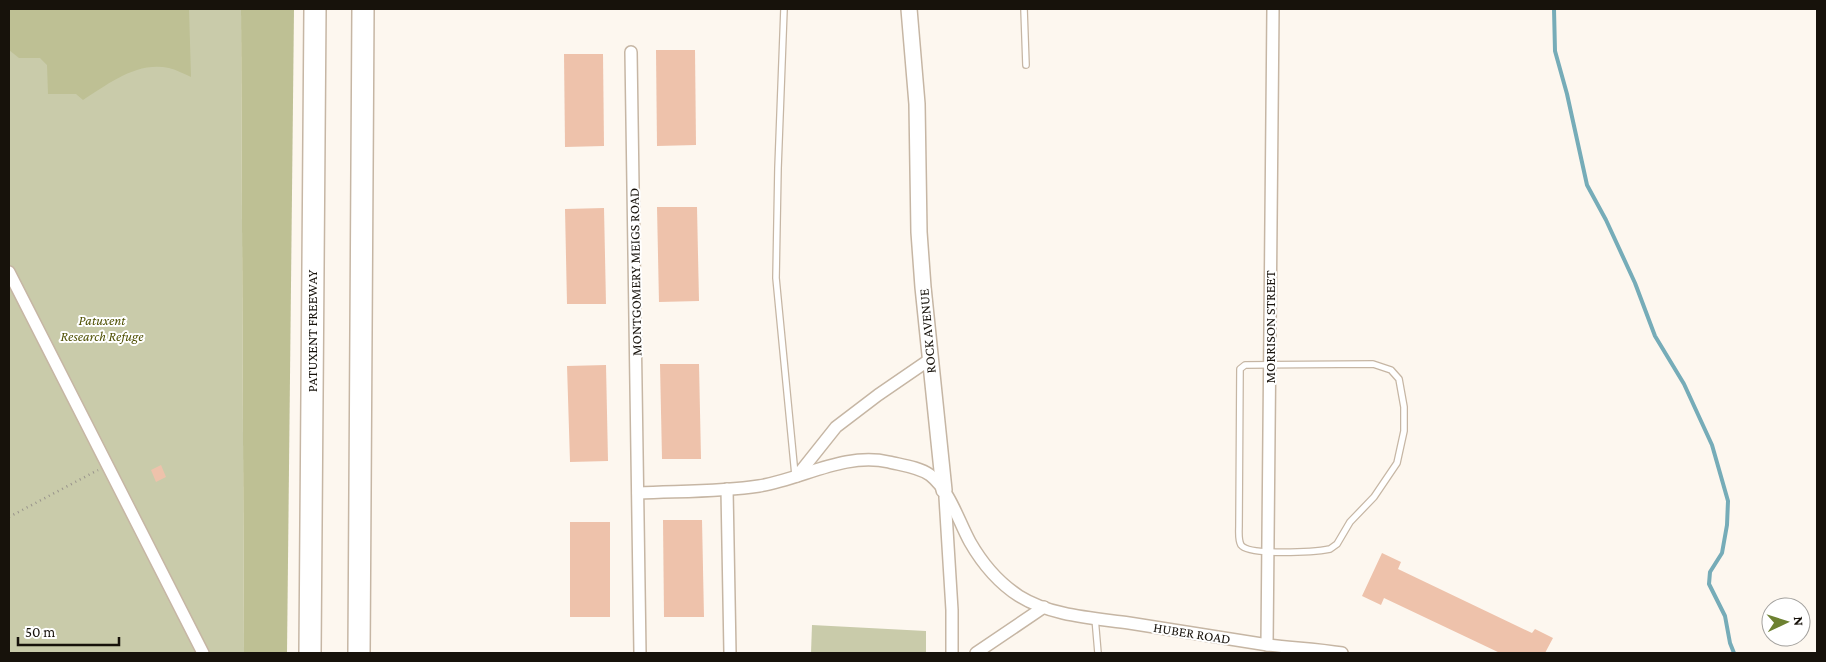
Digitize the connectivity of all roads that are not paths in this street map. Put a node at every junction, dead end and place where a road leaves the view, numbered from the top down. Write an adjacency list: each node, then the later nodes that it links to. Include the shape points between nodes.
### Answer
1 (315, 9): 21 (highway, PATUXENT FREEWAY)
2 (363, 9): 22 (highway)
3 (784, 9): 12 (lane, via 776,278)
4 (910, 9): 10 (street, ROCK AVENUE, via 917,104 920,242)
5 (1024, 9): 8 (lane)
6 (1273, 9): 11 (street, MORRISON STREET)
7 (631, 52): 15 (street, MONTGOMERY MEIGS ROAD)
8 (1026, 65)
9 (9, 272): 20 (street)
10 (929, 360): 12 (street, via 836,427); 14 (street, ROCK AVENUE)
11 (1270, 365): 16 (street, MORRISON STREET); 16 (lane, via 1240,368 1238,439 1240,542 1247,549); 16 (lane, via 1373,364 1391,370 1399,379 1404,431 1397,463 1374,497 1350,522 1337,544 1321,551)
12 (795, 477): 13 (street); 14 (street, via 856,460 886,461 929,475)
13 (727, 489): 15 (street); 24 (street)
14 (944, 490): 17 (street, HUBER ROAD, via 970,543 992,573 1021,597); 25 (street, ROCK AVENUE)
15 (638, 493): 23 (street, MONTGOMERY MEIGS ROAD)
16 (1268, 552): 19 (street, MORRISON STREET)
17 (1044, 607): 18 (street, HUBER ROAD); 26 (street)
18 (1095, 618): 19 (street, HUBER ROAD); 27 (lane)
19 (1267, 645): 28 (street, HUBER ROAD)
20 (204, 653)
21 (310, 653)
22 (358, 653)
23 (640, 653)
24 (730, 653)
25 (952, 653)
26 (976, 653)
27 (1098, 653)
28 (1342, 653)

